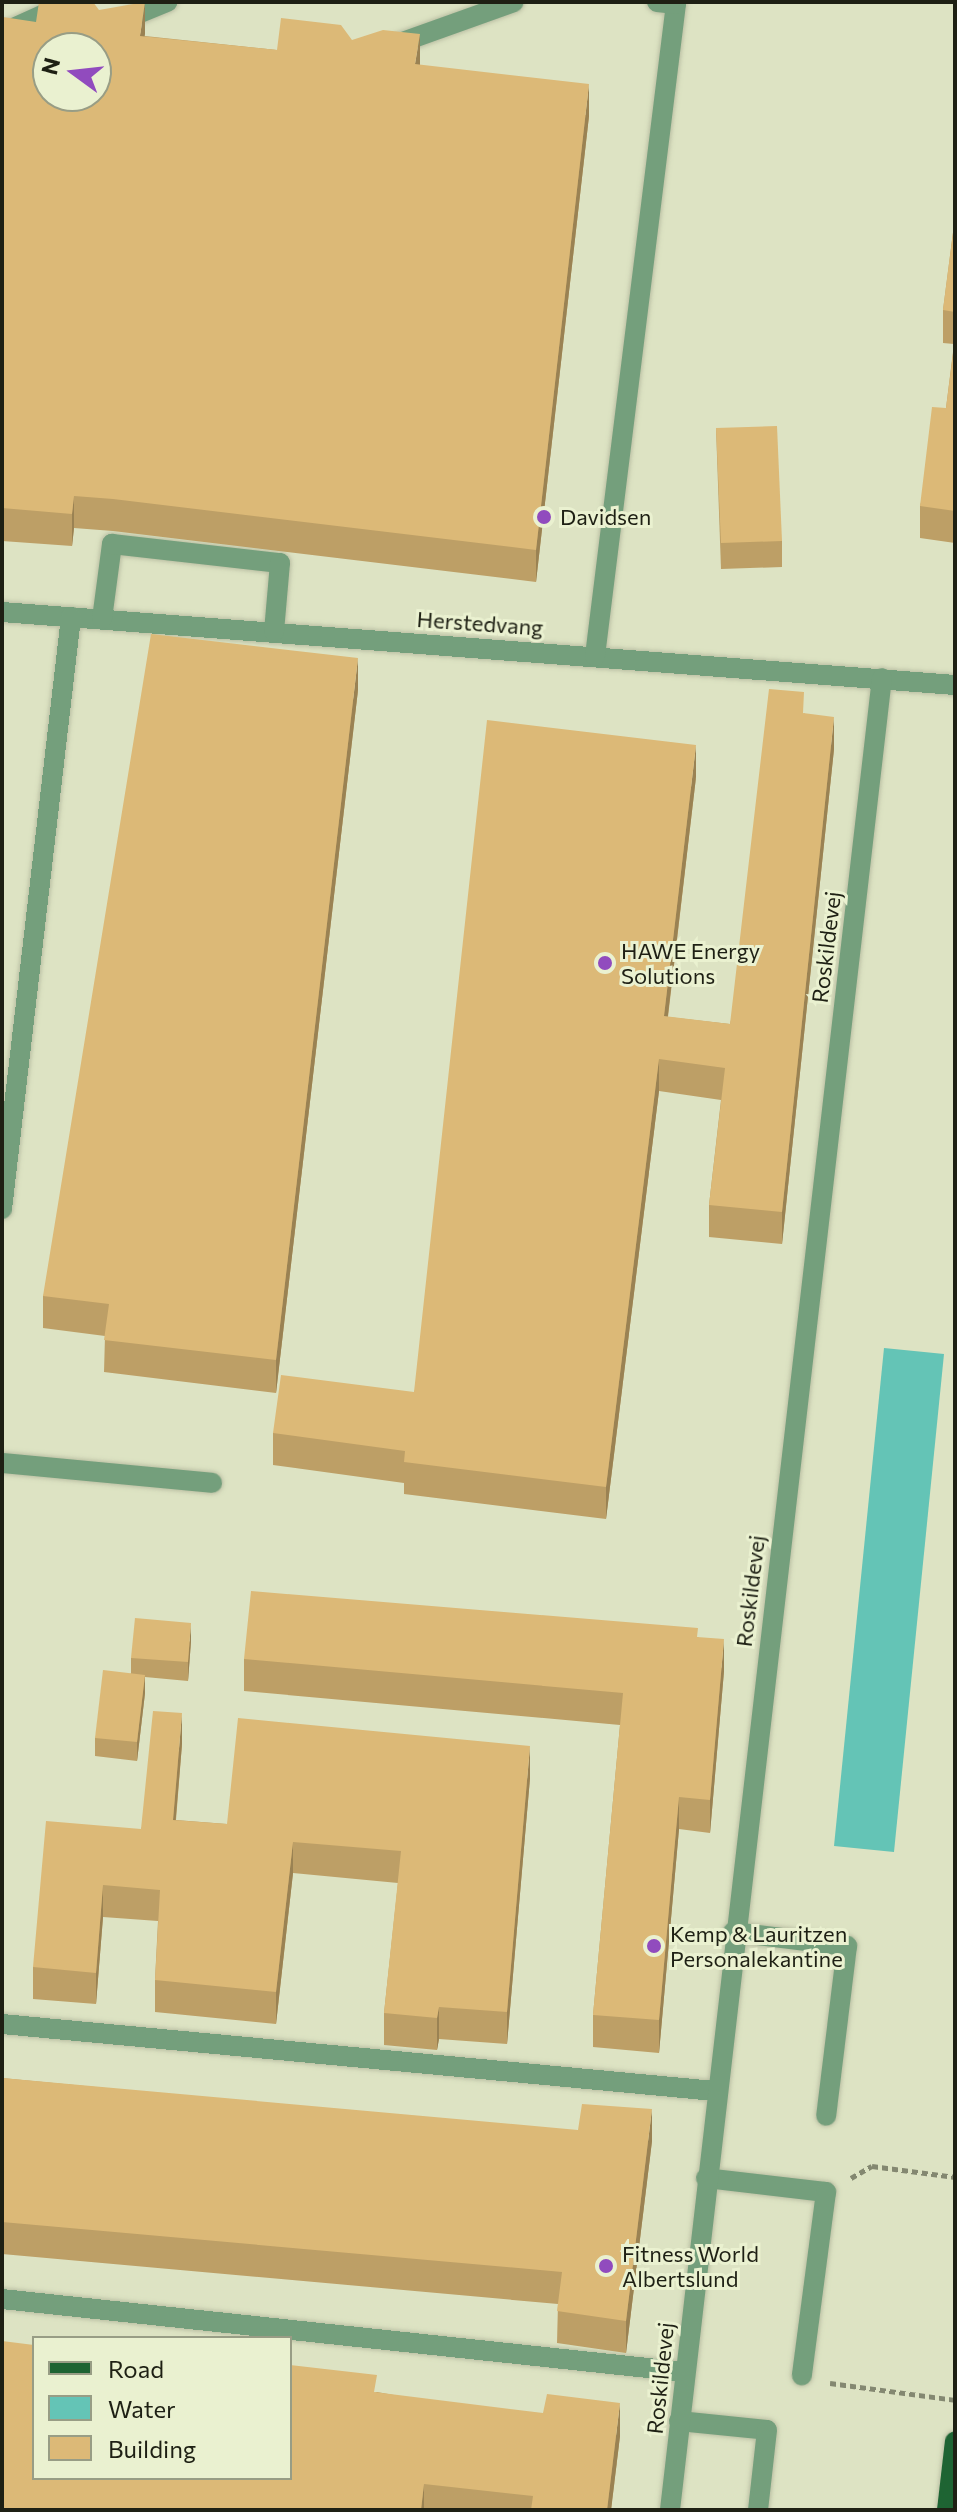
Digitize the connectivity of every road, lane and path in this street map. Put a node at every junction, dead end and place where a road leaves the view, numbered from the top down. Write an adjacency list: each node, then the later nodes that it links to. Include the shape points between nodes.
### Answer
1 (71, 2): 6 (street)
2 (167, 2): 5 (street)
3 (514, 2): 7 (street)
4 (657, 2): 12 (street, via 676,4)
5 (100, 29)
6 (2, 33)
7 (369, 54)
8 (2, 612): 9 (street, Herstedvang)
9 (71, 617): 10 (street, Herstedvang); 15 (street)
10 (102, 619): 11 (street, Herstedvang); 11 (street, via 112,544 280,563)
11 (274, 632): 12 (street, Herstedvang)
12 (595, 656): 13 (street, Herstedvang)
13 (882, 678): 14 (street, Herstedvang); 18 (street, Roskildevej)
14 (955, 685)
15 (2, 1209)
16 (2, 1463): 17 (street)
17 (212, 1483)
18 (733, 1932): 20 (street, Roskildevej); 21 (street, via 847,1946)
19 (2, 2024): 20 (street)
20 (715, 2091): 23 (street, Roskildevej)
21 (826, 2116)
22 (955, 2177): 24 (path, via 872,2166)
23 (706, 2178): 24 (street); 26 (street, Roskildevej)
24 (826, 2192): 27 (street)
25 (2, 2299): 26 (street)
26 (685, 2372): 29 (street, Roskildevej)
27 (802, 2375): 28 (path)
28 (955, 2400)
29 (679, 2421): 31 (street, Roskildevej); 32 (street, via 767,2430)
30 (955, 2441): 33 (main road)
31 (670, 2510)
32 (758, 2510)
33 (947, 2510)

